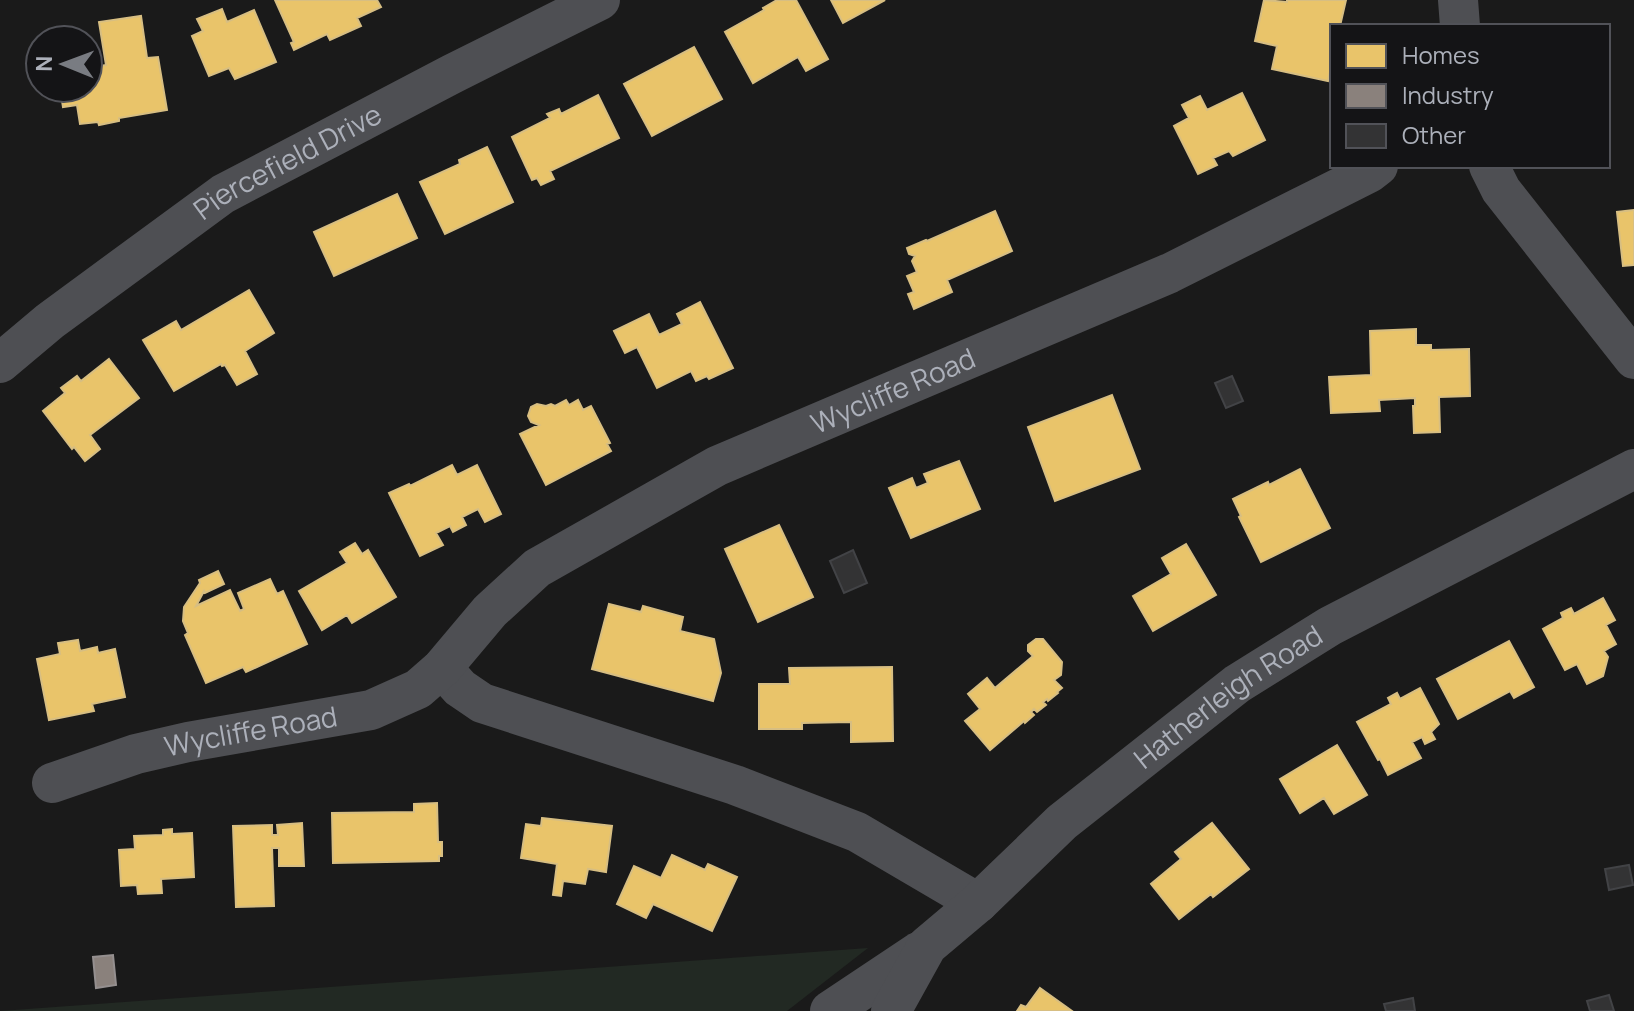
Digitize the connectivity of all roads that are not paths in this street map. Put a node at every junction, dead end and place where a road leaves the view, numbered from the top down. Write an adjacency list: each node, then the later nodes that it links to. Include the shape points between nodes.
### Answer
1 (600, 0): 7 (street, Piercefield Drive, via 223,194)
2 (1458, 0): 3 (street)
3 (1460, 24)
4 (1375, 168): 9 (street, Wycliffe Road, via 1170,273 717,466 537,568 490,611)
5 (1490, 168): 6 (street, via 1501,190)
6 (1634, 359)
7 (0, 363)
8 (1634, 469): 11 (street, Hatherleigh Road, via 1330,626 1237,684 1062,822)
9 (442, 668): 10 (street, Wycliffe Road, via 418,689 371,710 188,742); 11 (street, via 482,703 735,785 857,832)
10 (52, 783)
11 (978, 903): 12 (street, Hatherleigh Road)
12 (927, 946): 13 (street); 14 (street, Hatherleigh Road)
13 (830, 1011)
14 (891, 1011)

